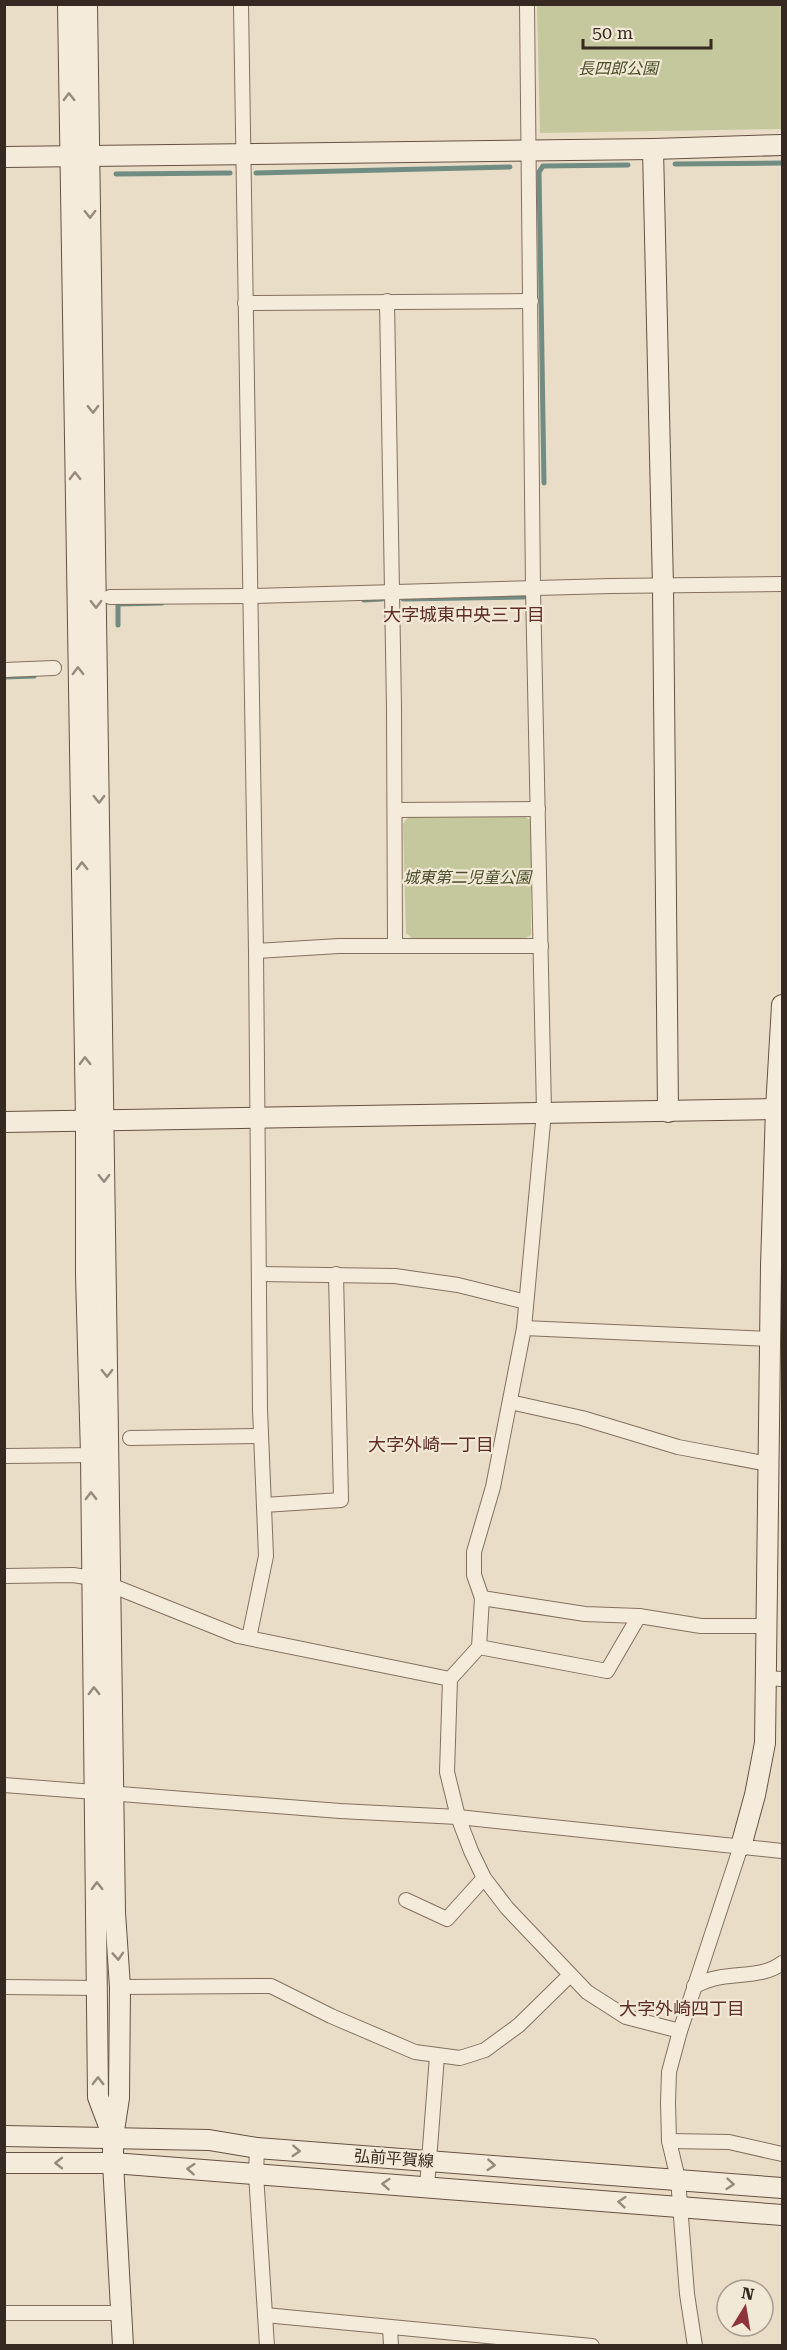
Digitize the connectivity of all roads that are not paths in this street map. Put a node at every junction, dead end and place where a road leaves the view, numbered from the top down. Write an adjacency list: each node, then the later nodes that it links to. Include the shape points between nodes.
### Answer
1 (68, 4): 9 (street, one-way to 1)
2 (87, 4): 9 (street)
3 (241, 4): 8 (street)
4 (526, 4): 7 (street)
5 (783, 145): 6 (street)
6 (653, 149): 7 (street); 15 (street)
7 (528, 151): 8 (street); 12 (street)
8 (244, 153): 9 (street); 13 (street)
9 (80, 156): 10 (street); 32 (street)
10 (4, 157)
11 (387, 301): 12 (street); 13 (street); 17 (street)
12 (531, 301): 16 (street)
13 (245, 303): 18 (street)
14 (783, 584): 15 (street)
15 (663, 587): 16 (street); 30 (street)
16 (533, 589): 17 (street); 22 (street)
17 (392, 592): 18 (street); 23 (street)
18 (250, 596): 19 (street); 26 (street)
19 (110, 597)
20 (54, 668): 21 (street)
21 (4, 669)
22 (538, 809): 23 (street); 25 (street)
23 (395, 810): 24 (street)
24 (395, 946): 25 (street); 26 (street)
25 (541, 946): 29 (street)
26 (256, 951): 31 (street)
27 (783, 1005): 28 (street)
28 (779, 1109): 30 (street); 34 (street)
29 (544, 1112): 30 (street); 31 (street); 37 (street)
30 (668, 1112)
31 (257, 1116): 32 (street); 35 (street)
32 (95, 1120): 33 (street); 43 (street)
33 (4, 1122)
34 (777, 1266): 39 (street)
35 (259, 1274): 36 (street); 41 (street)
36 (336, 1274): 37 (street, via 395,1276 458,1285); 46 (street, via 340,1500)
37 (526, 1302): 38 (street)
38 (524, 1328): 39 (street); 40 (street)
39 (770, 1339): 45 (street)
40 (510, 1401): 45 (street, via 678,1447); 50 (street, via 493,1487 474,1552 474,1575)
41 (261, 1436): 42 (street); 46 (street)
42 (130, 1438)
43 (99, 1455): 44 (street); 48 (street, one-way to 43); 49 (street)
44 (4, 1456)
45 (768, 1464): 52 (street)
46 (264, 1505): 53 (street, via 266,1556)
47 (4, 1576): 48 (street)
48 (93, 1578): 49 (street); 58 (street, one-way to 48)
49 (111, 1586): 53 (street); 58 (street)
50 (482, 1598): 51 (street, via 585,1614); 54 (street)
51 (639, 1616): 52 (street, via 701,1626); 54 (street, via 607,1671)
52 (766, 1626): 55 (street)
53 (249, 1638): 56 (street)
54 (479, 1647): 56 (street)
55 (774, 1678): 60 (street, via 755,1795)
56 (450, 1679): 59 (street, via 447,1772)
57 (4, 1785): 58 (street)
58 (105, 1792): 59 (street); 66 (street, one-way to 66); 69 (street, one-way to 58)
59 (458, 1817): 60 (street); 62 (street)
60 (741, 1846): 61 (street); 67 (street)
61 (783, 1851)
62 (484, 1878): 63 (street, via 447,1919); 65 (street)
63 (406, 1900)
64 (783, 1963): 67 (street, via 761,1972 715,1978)
65 (570, 1975): 70 (street, via 626,2018); 71 (street, via 519,2025 485,2050 460,2058)
66 (120, 1986): 71 (street, via 271,1986 415,2052); 73 (street, via 119,2098)
67 (694, 1986): 70 (street)
68 (4, 1987): 69 (street)
69 (98, 1988): 73 (street, one-way to 69, via 98,2097)
70 (680, 2031): 74 (street, via 669,2072)
71 (437, 2056): 77 (street)
72 (4, 2136): 73 (street, 弘前平賀線)
73 (113, 2137): 75 (street, 弘前平賀線, via 209,2140); 79 (street)
74 (669, 2141): 76 (street, via 729,2142); 81 (street)
75 (258, 2148): 77 (street, 弘前平賀線, one-way to 77); 80 (street)
76 (783, 2154)
77 (429, 2161): 81 (street, 弘前平賀線, one-way to 81); 82 (street)
78 (4, 2163): 79 (street, 弘前平賀線, one-way to 78)
79 (113, 2163): 80 (street, 弘前平賀線, one-way to 79); 87 (street)
80 (256, 2174): 82 (street, 弘前平賀線, one-way to 80); 88 (street)
81 (678, 2179): 83 (street, 弘前平賀線, one-way to 83); 84 (street)
82 (427, 2187): 84 (street, 弘前平賀線, one-way to 82)
83 (783, 2188)
84 (680, 2207): 85 (street, 弘前平賀線); 95 (street)
85 (783, 2215)
86 (4, 2313): 87 (street)
87 (121, 2313): 91 (street)
88 (265, 2315): 89 (street); 92 (street)
89 (390, 2327): 90 (street); 93 (street)
90 (504, 2342): 94 (street)
91 (123, 2346)
92 (267, 2346)
93 (391, 2346)
94 (592, 2346)
95 (695, 2346)

